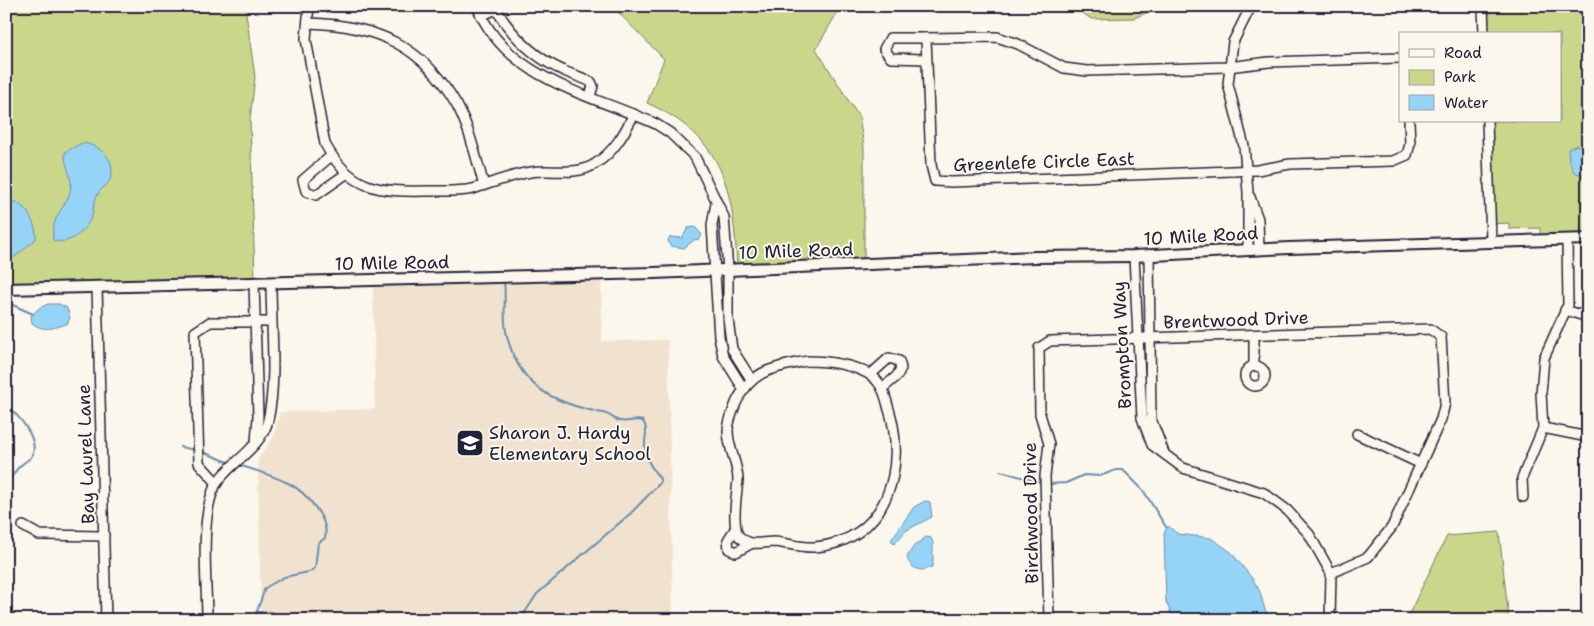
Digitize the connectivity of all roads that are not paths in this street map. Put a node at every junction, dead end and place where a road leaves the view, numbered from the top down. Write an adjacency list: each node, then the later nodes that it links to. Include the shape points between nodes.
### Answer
1 (309, 6): 7 (street)
2 (477, 6): 6 (street)
3 (1251, 6): 12 (street, via 1233,42)
4 (1483, 6): 8 (street)
5 (495, 8): 6 (street); 13 (street, via 530,51 552,66 591,82 594,86)
6 (481, 16): 13 (street, via 503,47 519,62 549,80)
7 (309, 23): 17 (street, via 306,39 325,144); 20 (street, via 335,24 375,32 403,46 424,64 458,106)
8 (1484, 32)
9 (926, 38): 10 (street, Greenlefe Circle East); 10 (street, via 890,38 884,49 891,58); 12 (street, via 997,37 1064,68 1088,71)
10 (926, 58): 18 (street, Greenlefe Circle East, via 931,165 935,181)
11 (1399, 58): 12 (street, via 1269,62)
12 (1228, 67): 18 (street, via 1228,84)
13 (590, 96): 14 (street)
14 (634, 114): 20 (street, via 611,152 594,164 573,172 532,171); 22 (street, via 670,133 695,157)
15 (1410, 122): 18 (street, via 1410,144 1406,155 1393,161 1290,164)
16 (1486, 122): 25 (street)
17 (331, 156): 19 (street); 19 (street, via 303,180 306,191 316,195)
18 (1247, 169): 21 (street)
19 (346, 174): 20 (street, via 362,184 392,192 461,190)
20 (484, 184)
21 (1248, 192): 26 (street, via 1258,219); 27 (street)
22 (716, 202): 30 (street, via 712,225); 31 (street, via 726,226)
23 (1588, 239): 24 (main road, 10 Mile Road)
24 (1568, 240): 25 (main road, 10 Mile Road); 36 (street, via 1568,305)
25 (1490, 242): 26 (main road, 10 Mile Road)
26 (1259, 249): 27 (main road, 10 Mile Road)
27 (1248, 250): 28 (main road, 10 Mile Road)
28 (1149, 254): 29 (main road, 10 Mile Road); 42 (street, Brompton Way)
29 (1134, 256): 31 (main road, 10 Mile Road, via 1035,257); 41 (street, Brompton Way)
30 (714, 271): 31 (main road, 10 Mile Road); 33 (main road, 10 Mile Road); 47 (street, via 723,356)
31 (728, 271): 46 (street, via 732,349)
32 (254, 283): 33 (main road, 10 Mile Road); 34 (main road, 10 Mile Road); 38 (street)
33 (271, 283): 39 (street)
34 (97, 287): 35 (main road, 10 Mile Road); 61 (street, Bay Laurel Lane)
35 (6, 289)
36 (1565, 310): 37 (street); 51 (street, via 1544,358)
37 (1588, 317)
38 (256, 322): 39 (street); 49 (street); 57 (street, via 210,322 195,332 199,463)
39 (271, 322): 50 (street)
40 (1254, 335): 42 (street, Brentwood Drive); 44 (street); 56 (street, Brentwood Drive, via 1430,329 1436,332 1440,337 1445,403)
41 (1139, 339): 42 (street, Brentwood Drive); 43 (street, Brentwood Drive, via 1050,341); 55 (street, Brompton Way, via 1142,418 1152,445)
42 (1151, 339): 55 (street, Brompton Way, via 1152,419)
43 (1039, 348): 66 (street, Birchwood Drive, via 1040,414 1050,444 1045,476)
44 (1254, 365)
45 (870, 375): 46 (street, via 832,361 807,361 771,369); 48 (street); 48 (street, via 889,358 899,361 901,368 897,376)
46 (751, 379): 47 (street)
47 (743, 388): 60 (street, via 728,430 738,477)
48 (883, 388): 62 (street, via 893,420 895,456 892,488 875,517 846,540 832,544 814,547)
49 (257, 396): 50 (street); 54 (street)
50 (272, 396): 54 (street, via 268,421)
51 (1543, 428): 53 (street); 58 (street, via 1522,478)
52 (1357, 434): 56 (street)
53 (1588, 437)
54 (256, 441): 57 (street)
55 (1165, 456): 63 (street, Brompton Way, via 1183,468 1264,493 1287,510 1309,534)
56 (1421, 464): 63 (street, via 1392,527 1368,557)
57 (217, 483): 65 (street, via 207,513)
58 (1523, 497)
59 (24, 526): 61 (street, via 38,535)
60 (735, 529): 62 (street, via 740,538); 62 (street, via 728,540 729,549 736,552)
61 (104, 536): 64 (street, Bay Laurel Lane)
62 (752, 543)
63 (1331, 573): 67 (street)
64 (106, 620)
65 (208, 620)
66 (1049, 620)
67 (1330, 620)

